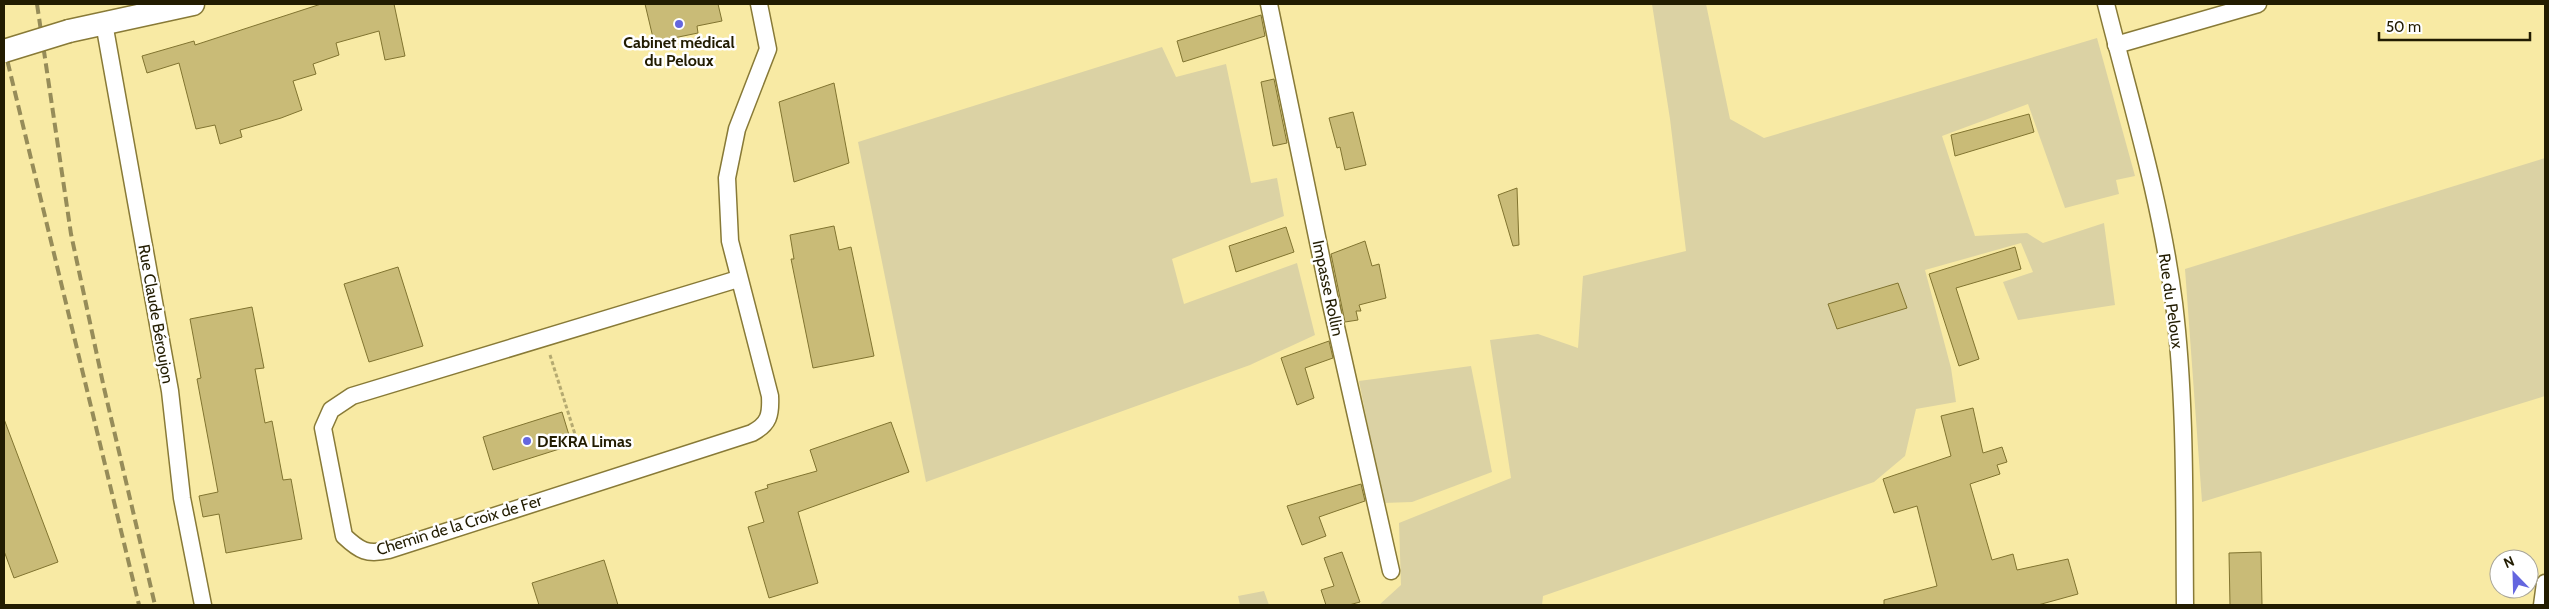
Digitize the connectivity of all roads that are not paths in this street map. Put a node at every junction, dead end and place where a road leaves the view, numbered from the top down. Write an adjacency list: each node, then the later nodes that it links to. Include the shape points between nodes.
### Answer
1 (193, 4): 6 (main road)
2 (760, 4): 9 (street, Chemin de la Croix de Fer, via 768,49 737,128 727,178 730,241)
3 (1269, 4): 10 (street, Impasse Rollin, via 1330,300)
4 (2106, 4): 7 (street, Rue du Peloux)
5 (2258, 4): 7 (street)
6 (104, 23): 8 (main road, bridge); 12 (street, Rue Claude Béroujon, via 170,391 182,498)
7 (2116, 45): 13 (street, Rue du Peloux, via 2152,185 2174,301 2180,386)
8 (4, 51)
9 (738, 279): 9 (street, Chemin de la Croix de Fer, via 770,396 771,411 764,427 389,550 373,553 357,548 344,536 323,428 331,410 352,396)
10 (1391, 571)
11 (2545, 583): 14 (street)
12 (203, 605)
13 (2185, 605)
14 (2542, 605)

